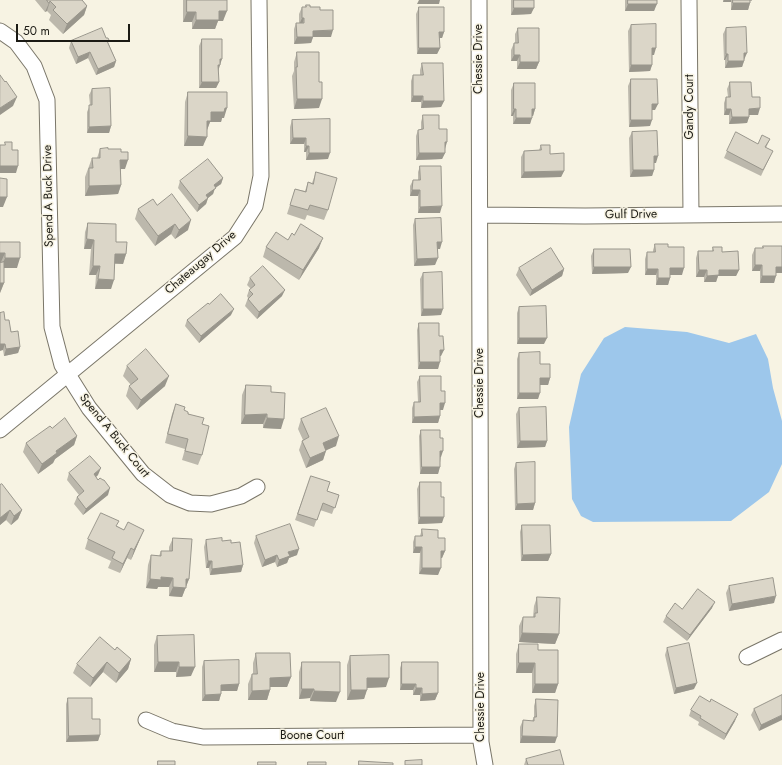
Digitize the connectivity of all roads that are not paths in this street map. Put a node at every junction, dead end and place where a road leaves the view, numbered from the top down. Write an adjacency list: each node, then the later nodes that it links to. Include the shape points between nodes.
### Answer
1 (259, 0): 8 (street, Chateaugay Drive, via 261,176 255,206 235,237)
2 (479, 0): 6 (street, Chessie Drive)
3 (689, 0): 7 (street, Gandy Court)
4 (0, 31): 8 (street, Spend A Buck Drive, via 16,42 34,66 46,100 52,327)
5 (782, 214): 7 (street, Gulf Drive)
6 (480, 215): 7 (street, Gulf Drive); 14 (street, Chessie Drive)
7 (691, 215)
8 (67, 375): 9 (street, Chateaugay Drive); 10 (street, Spend A Buck Court, via 89,408 143,474 170,496 190,503 211,504 241,496)
9 (0, 430)
10 (256, 487)
11 (782, 640): 12 (street)
12 (747, 657)
13 (146, 720): 14 (street, Boone Court, via 172,731 203,737)
14 (481, 735): 15 (street, Chessie Drive)
15 (485, 765)

